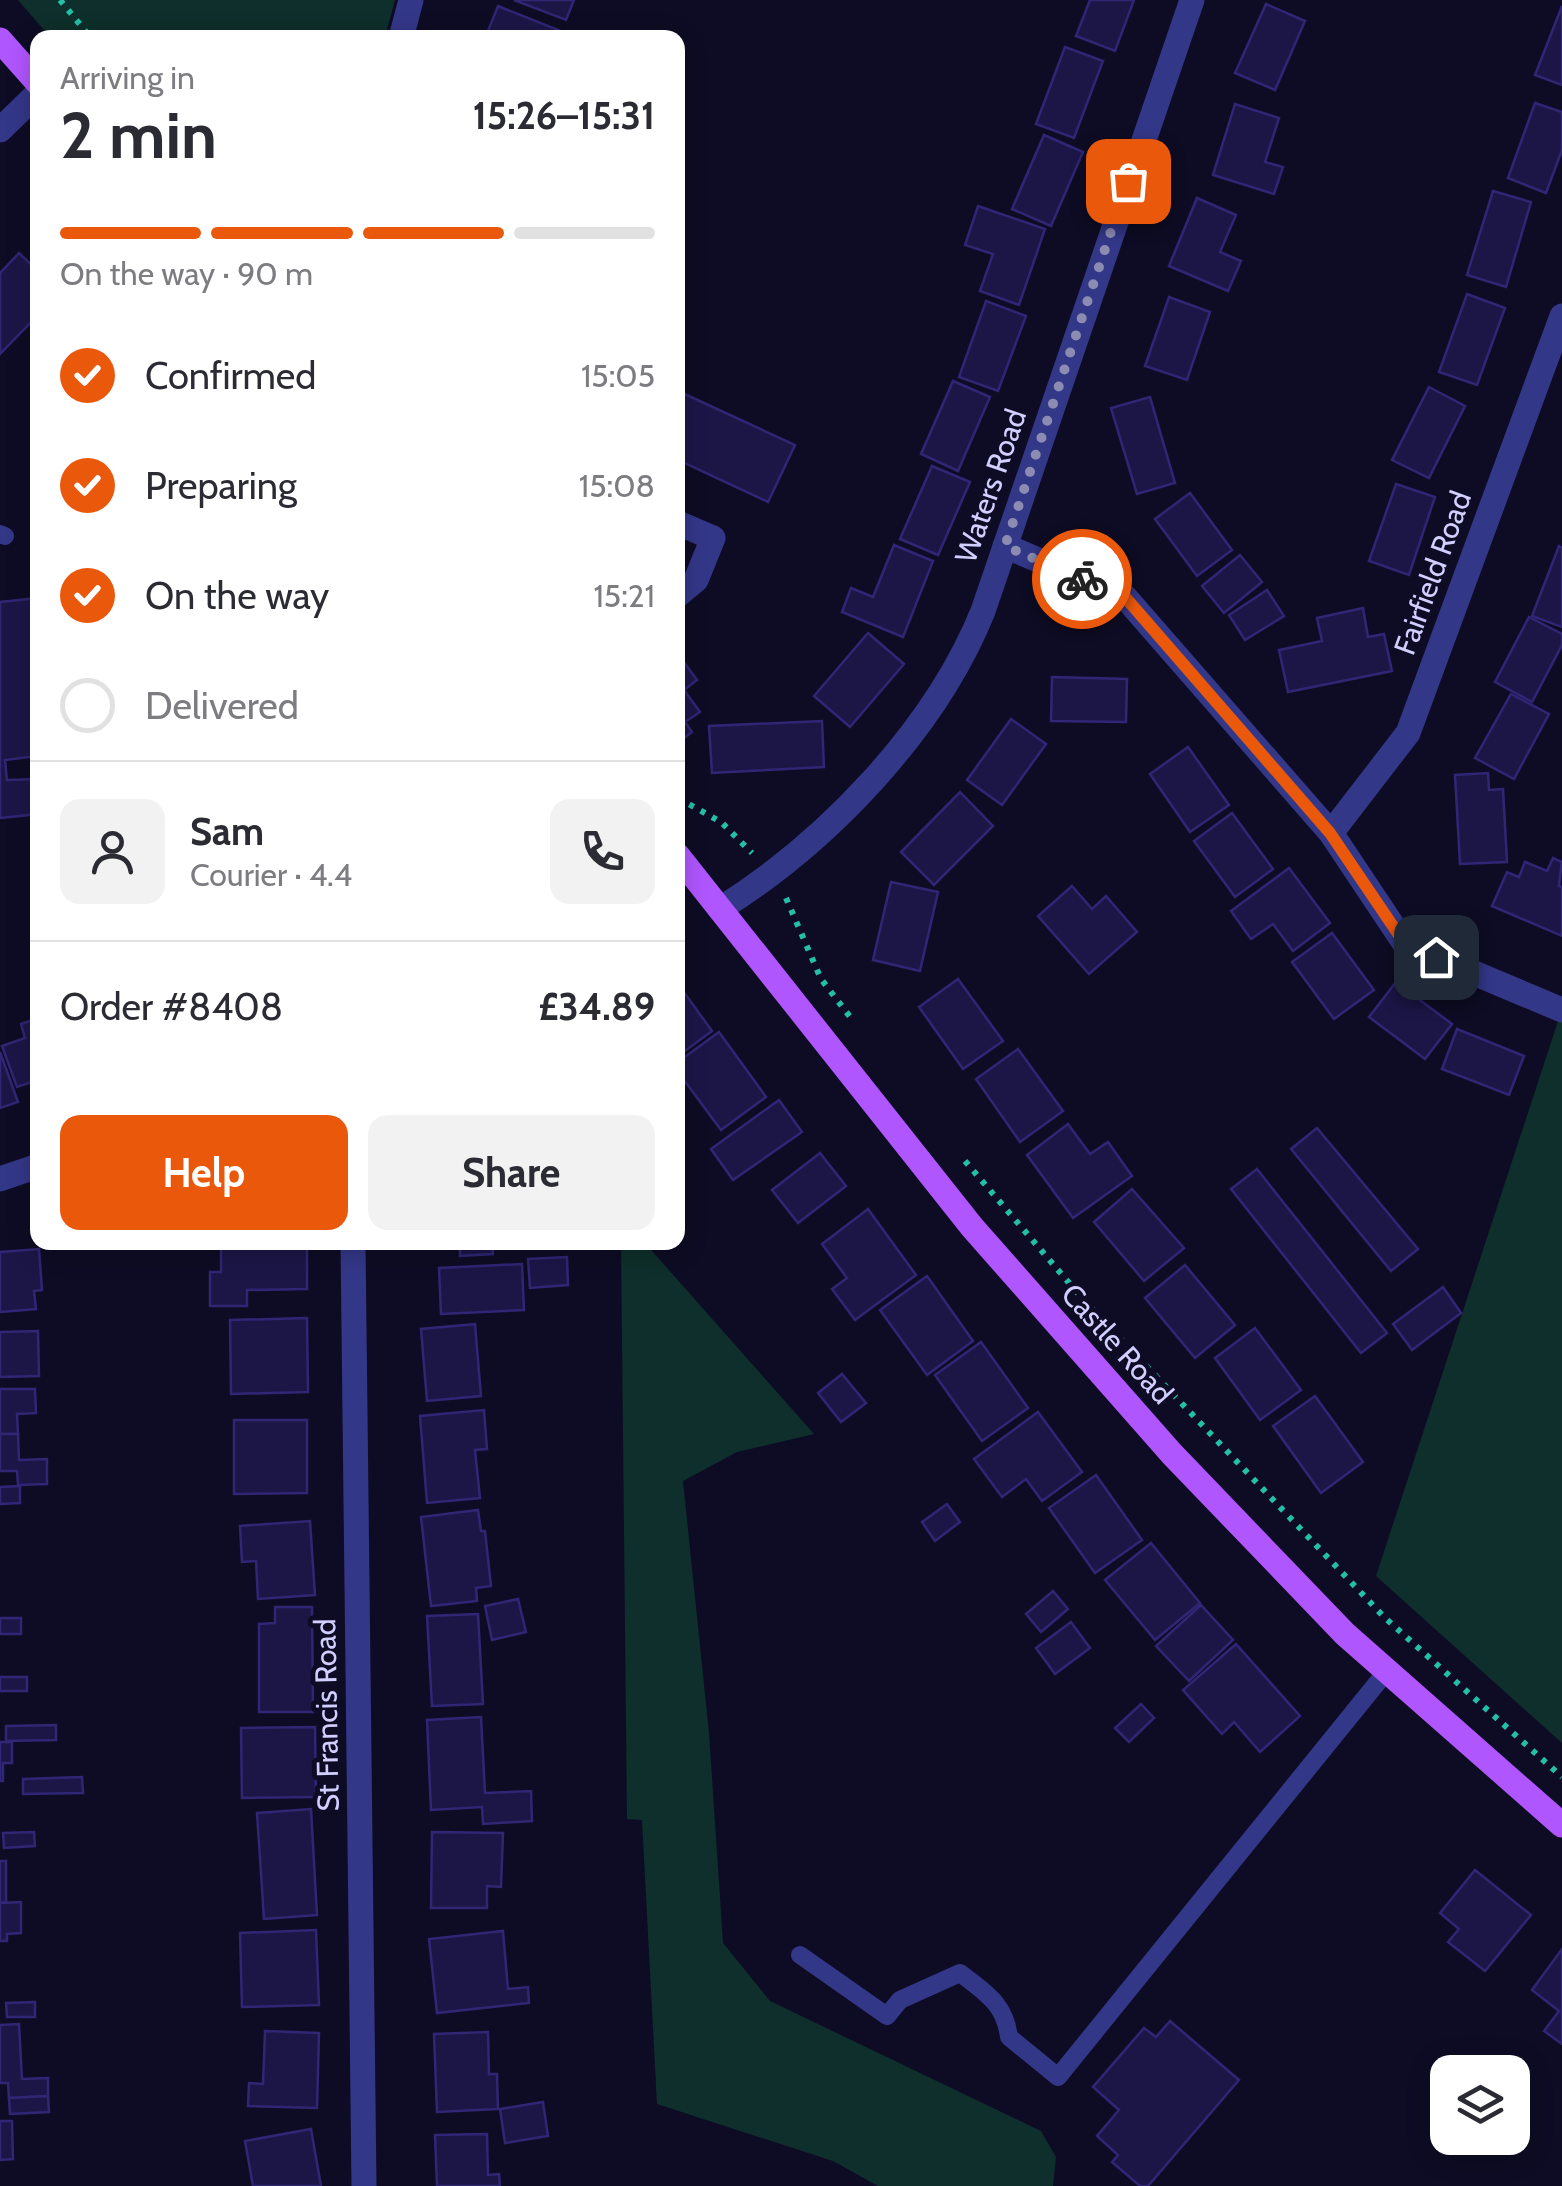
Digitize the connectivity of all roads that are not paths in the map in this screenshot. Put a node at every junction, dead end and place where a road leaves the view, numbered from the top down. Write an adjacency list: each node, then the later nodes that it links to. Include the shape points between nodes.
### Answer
1 (411, 0): 3 (street)
2 (1192, 0): 10 (street, Waters Road)
3 (404, 30)
4 (0, 40): 5 (main road)
5 (30, 74)
6 (30, 101): 7 (street)
7 (0, 130)
8 (1562, 316): 12 (street, Fairfield Road, via 1408,734)
9 (685, 526): 11 (street, via 714,538 696,580)
10 (1005, 546): 12 (street, via 1125,597); 14 (street, Waters Road, via 957,669 878,771 775,874)
11 (685, 589)
12 (1330, 833): 15 (street, via 1405,944)
13 (685, 865): 14 (main road, Castle Road)
14 (720, 909): 19 (main road, Castle Road, via 1050,1318 1248,1536)
15 (1562, 1010)
16 (30, 1169): 17 (street)
17 (0, 1179)
18 (353, 1250): 22 (street, St Francis Road)
19 (1386, 1672): 20 (main road, Castle Road); 21 (lane, via 1058,2077 1009,2037 1007,2016 996,2001 960,1973 900,2000 887,2016)
20 (1562, 1824)
21 (800, 1955)
22 (364, 2186)

